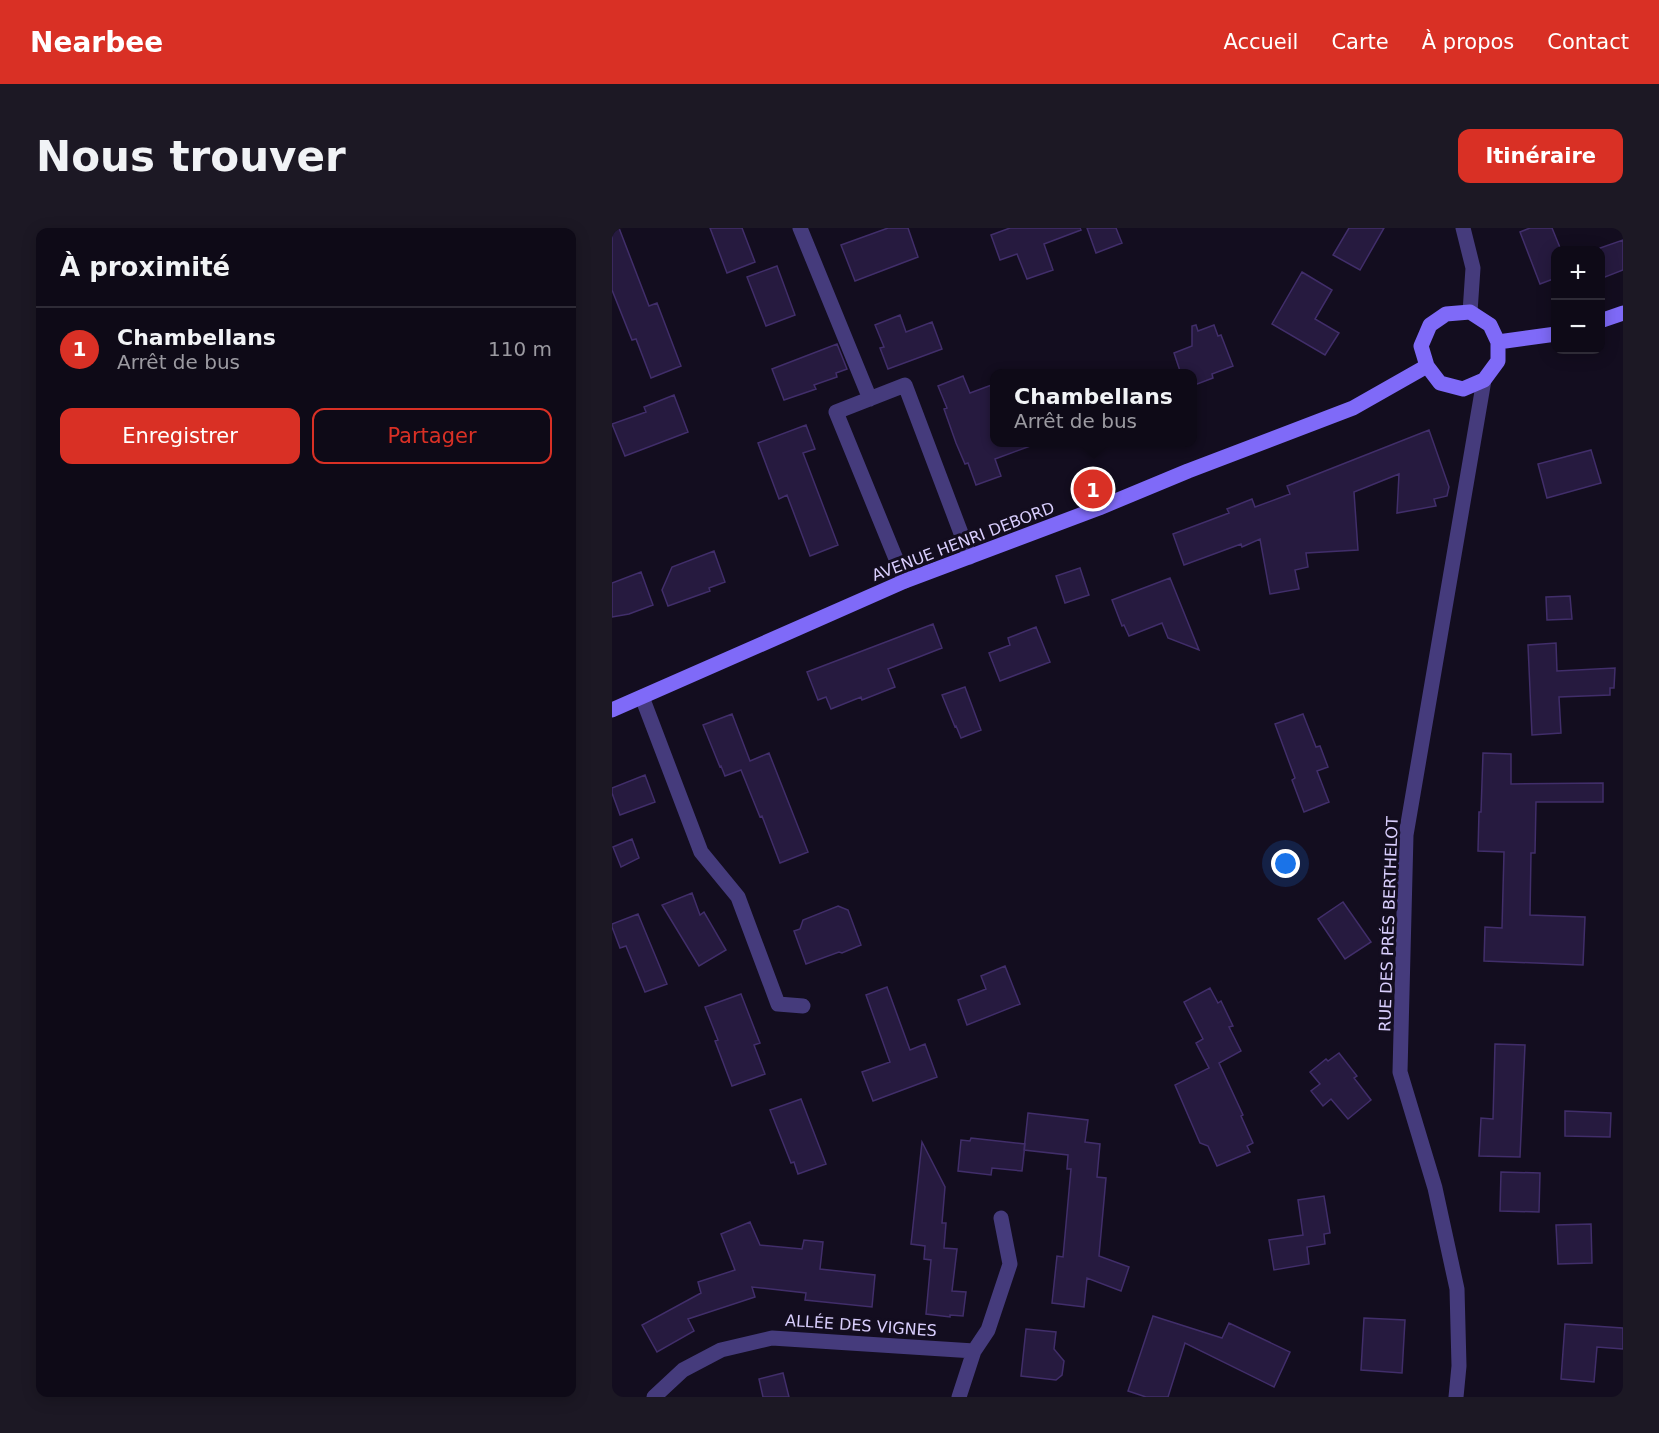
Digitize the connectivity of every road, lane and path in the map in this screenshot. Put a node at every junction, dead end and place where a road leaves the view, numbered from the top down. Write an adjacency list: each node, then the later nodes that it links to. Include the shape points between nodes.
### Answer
1 (800, 228): 10 (street)
2 (1462, 228): 3 (street, via 1473,268)
3 (1470, 312): 7 (street, via 1490,325); 8 (street, via 1446,314 1431,325 1421,346)
4 (1623, 314): 5 (street)
5 (1605, 319)
6 (1551, 335): 7 (street)
7 (1498, 342): 9 (street, via 1498,360)
8 (1427, 366): 9 (street, via 1440,383 1463,389); 11 (street, AVENUE HENRI DEBORD, via 1353,408)
9 (1484, 380): 20 (street, RUE DES PRÉS BERTHELOT, via 1406,834 1400,1072 1436,1188 1456,1289)
10 (870, 399): 11 (street, via 905,385); 12 (street, via 836,412)
11 (970, 557): 12 (street, AVENUE HENRI DEBORD)
12 (905, 581): 13 (street, AVENUE HENRI DEBORD)
13 (642, 697): 14 (street, AVENUE HENRI DEBORD); 15 (street, via 701,852 738,897 778,1004)
14 (612, 710)
15 (803, 1006)
16 (1000, 1218): 17 (street, via 1010,1264 988,1330)
17 (974, 1351): 18 (street, ALLÉE DES VIGNES, via 772,1338 721,1350 682,1370); 19 (street)
18 (654, 1397)
19 (960, 1397)
20 (1456, 1397)

